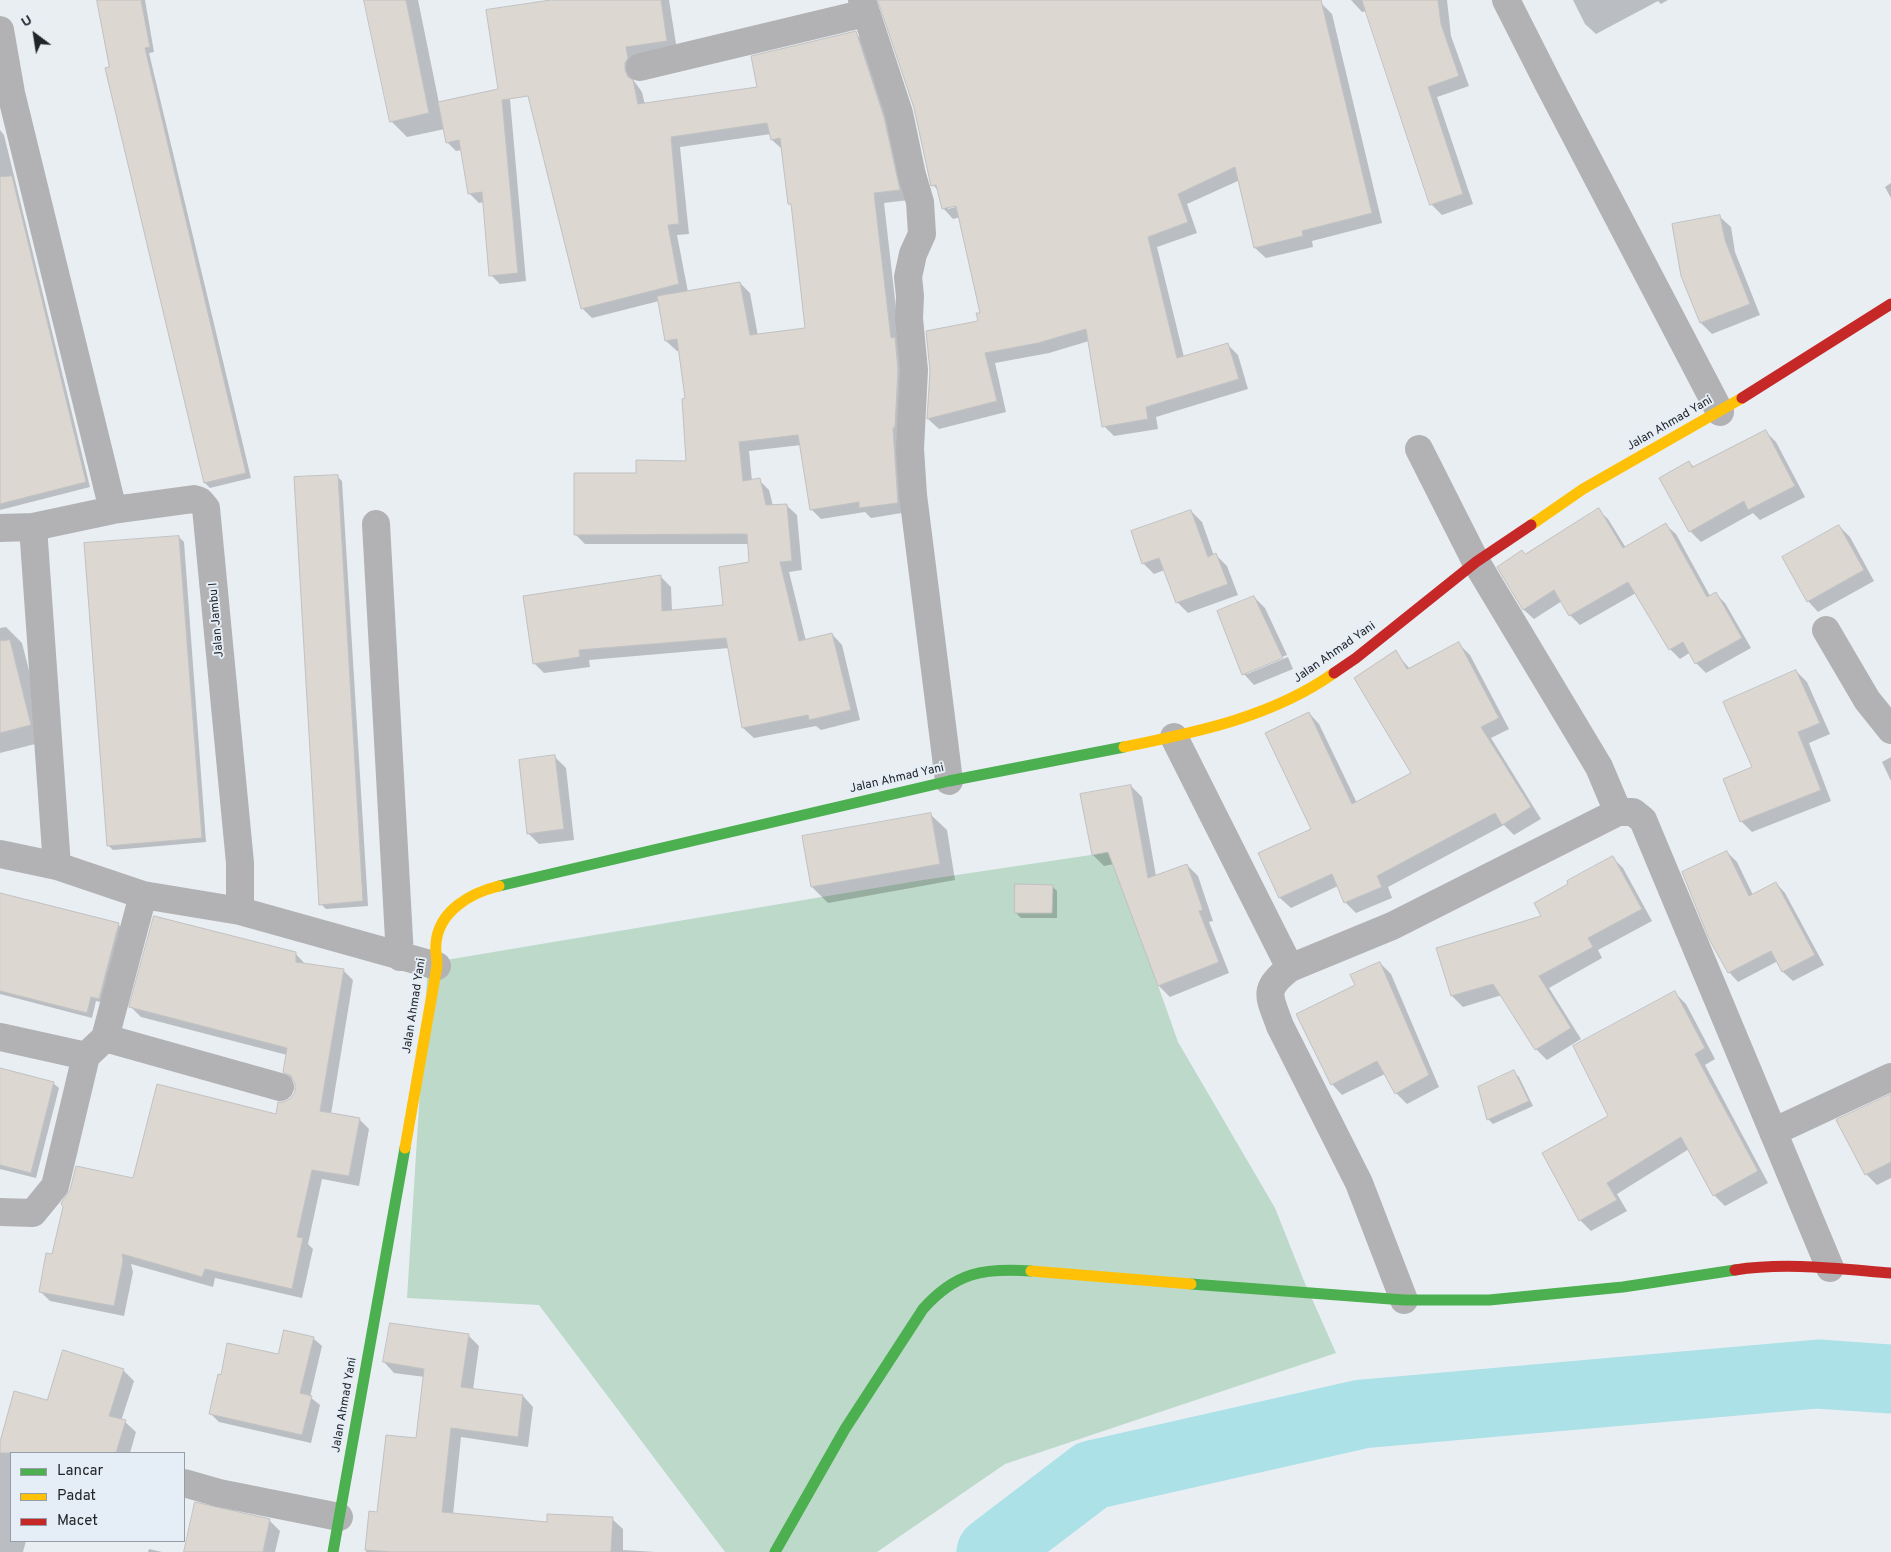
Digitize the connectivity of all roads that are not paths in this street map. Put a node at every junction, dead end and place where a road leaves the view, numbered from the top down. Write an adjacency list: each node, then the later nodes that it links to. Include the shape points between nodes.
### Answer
1 (1506, 0): 7 (street)
2 (864, 6): 4 (street); 17 (street, via 899,113 920,202 922,234 908,277 914,370 910,449)
3 (0, 30): 5 (street)
4 (640, 67)
5 (6, 95): 9 (street)
6 (1891, 304): 7 (street, Jalan Ahmad Yani)
7 (1720, 412): 13 (street, Jalan Ahmad Yani, via 1583,489)
8 (1419, 449): 13 (street)
9 (112, 510): 11 (street, Jalan Jambu I); 22 (street, Jalan Jambu I, via 194,499 206,508 240,863)
10 (376, 524): 23 (street)
11 (33, 527): 12 (street, Jalan Jambu I); 20 (street)
12 (0, 528)
13 (1476, 562): 16 (street, Jalan Ahmad Yani, via 1322,682 1275,706 1226,724); 18 (street, via 1599,767)
14 (1826, 630): 15 (street, via 1867,700)
15 (1891, 730)
16 (1174, 737): 17 (street, Jalan Ahmad Yani); 25 (street)
17 (949, 781): 24 (street, Jalan Ahmad Yani, via 478,892 447,914 440,926 436,943)
18 (1618, 812): 25 (street, via 1392,926); 30 (street, via 1633,812 1642,820)
19 (0, 854): 20 (street)
20 (57, 866): 21 (street)
21 (143, 895): 22 (street); 27 (street)
22 (240, 911): 23 (street)
23 (400, 957): 24 (street)
24 (437, 966): 36 (street, Jalan Ahmad Yani)
25 (1290, 968): 34 (street, via 1272,983 1272,1004 1359,1182)
26 (0, 1037): 27 (street)
27 (96, 1047): 29 (street); 31 (street, via 55,1186 33,1213)
28 (1891, 1078): 30 (street)
29 (280, 1088)
30 (1772, 1132): 32 (street)
31 (0, 1212)
32 (1830, 1268): 33 (street); 34 (street, via 1756,1267 1623,1287 1499,1299)
33 (1891, 1273)
34 (1404, 1300): 38 (street, via 1002,1269 974,1273 950,1282 923,1309 876,1381)
35 (185, 1483): 36 (street)
36 (339, 1517): 37 (street, Jalan Ahmad Yani)
37 (333, 1552)
38 (775, 1552)

